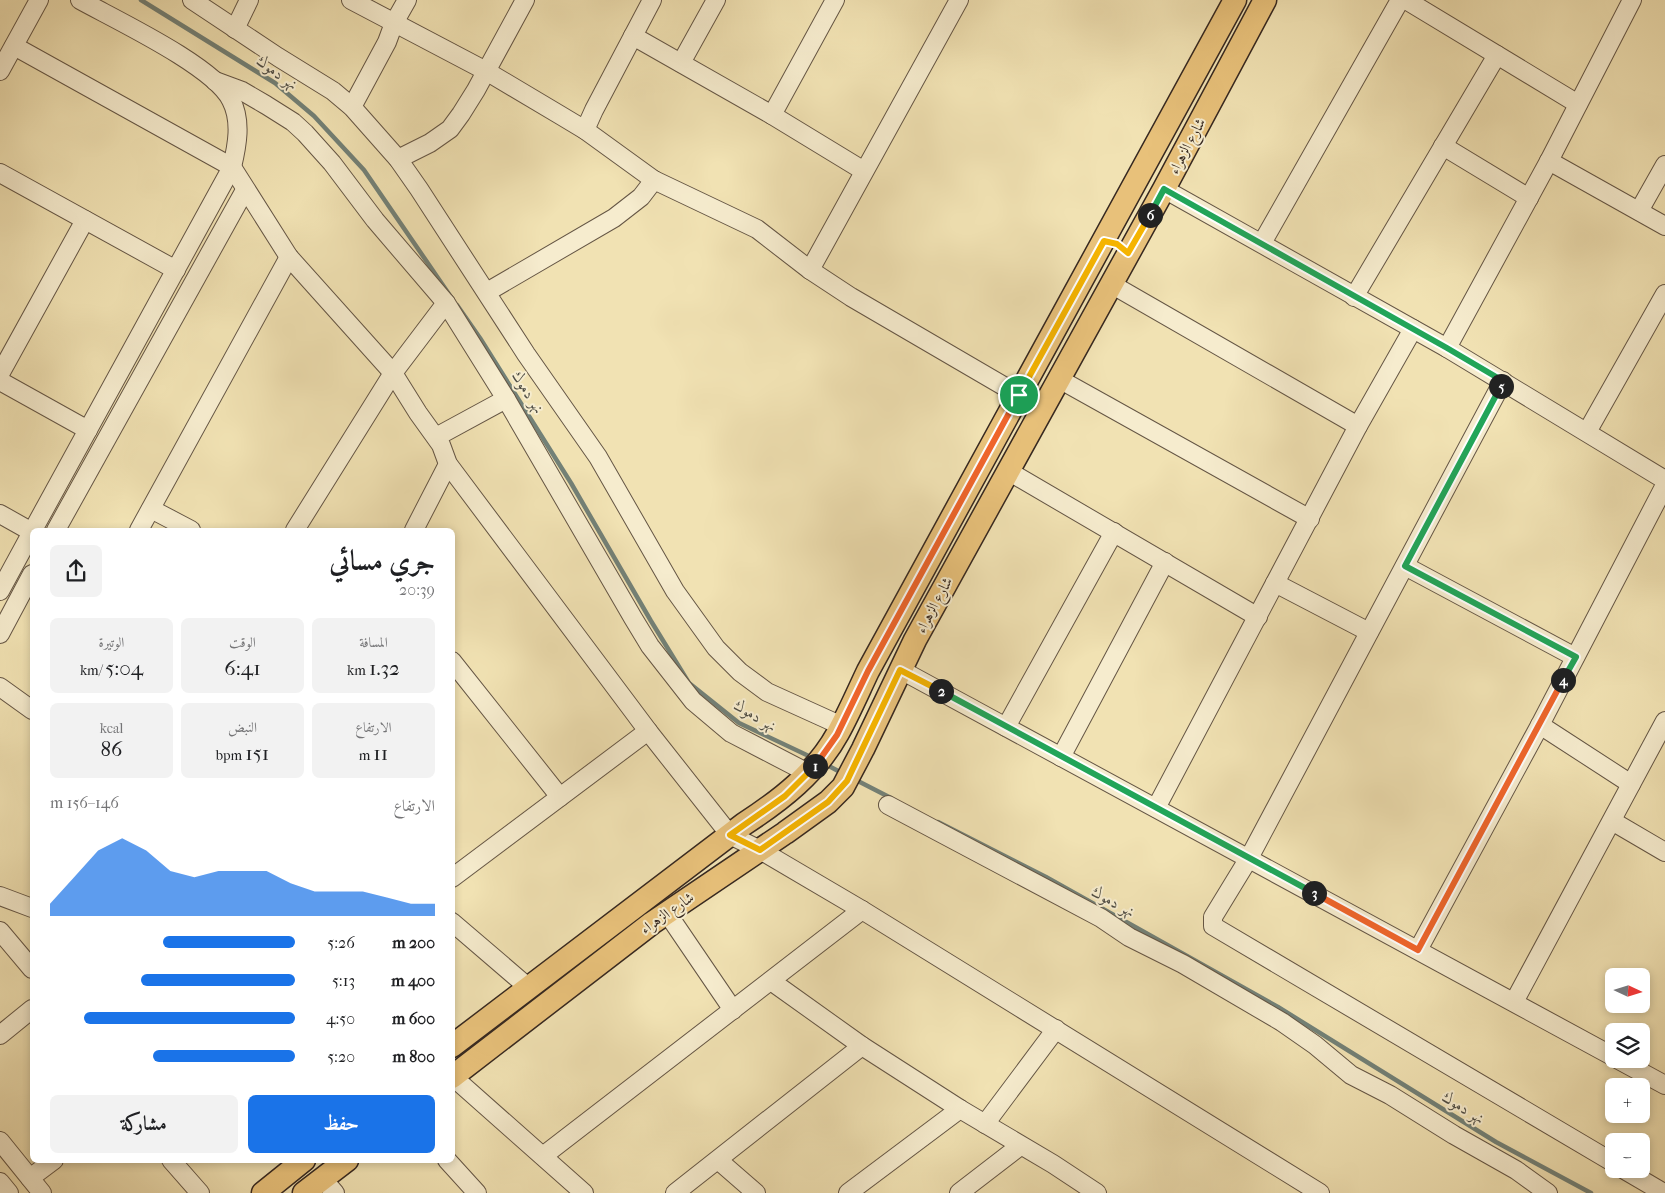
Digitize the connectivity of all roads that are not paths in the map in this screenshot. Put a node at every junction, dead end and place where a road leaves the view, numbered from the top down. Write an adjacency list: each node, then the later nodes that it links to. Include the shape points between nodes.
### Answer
1 (40, 0): 20 (street)
2 (80, 0): 25 (street, via 175,53)
3 (192, 0): 18 (street)
4 (249, 0): 18 (street)
5 (351, 0): 17 (street)
6 (407, 0): 17 (street)
7 (525, 0): 24 (street)
8 (652, 0): 19 (street)
9 (716, 0): 22 (street)
10 (835, 0): 28 (street)
11 (959, 0): 35 (street)
12 (1235, 0): 42 (main road, شارع الزهراء)
13 (1265, 0): 38 (main road, شارع الزهراء)
14 (1400, 0): 47 (street)
15 (1406, 0): 21 (street)
16 (1628, 2): 26 (street)
17 (394, 22): 24 (street); 27 (street, via 387,42)
18 (236, 29): 27 (street, via 334,91)
19 (633, 36): 22 (street); 29 (street)
20 (14, 46): 23 (street); 34 (street)
21 (1497, 55): 26 (street); 30 (street)
22 (682, 63): 28 (street)
23 (0, 71)
24 (486, 71): 29 (street); 31 (street, via 450,128)
25 (215, 81): 34 (street, via 232,100 235,111 238,138); 56 (street, via 266,104 306,133)
26 (1578, 104): 32 (street)
27 (352, 106): 31 (street)
28 (772, 115): 35 (street)
29 (585, 130): 37 (street)
30 (1443, 146): 40 (street); 55 (street)
31 (398, 160): 53 (street)
32 (1549, 161): 40 (street); 41 (street)
33 (1665, 165): 41 (street)
34 (232, 167): 39 (street); 50 (street)
35 (864, 171): 51 (street)
36 (0, 173): 43 (street)
37 (654, 180): 51 (street, via 757,229); 53 (street, via 641,197 614,218)
38 (1164, 189): 45 (main road, شارع الزهراء); 47 (street)
39 (245, 190): 49 (street); 78 (street)
40 (1528, 198): 58 (street)
41 (1639, 211): 44 (street)
42 (1118, 215): 45 (main road, via 1125,225); 46 (main road, شارع الزهراء)
43 (85, 220): 50 (street); 60 (street)
44 (1665, 226)
45 (1141, 231): 48 (main road, شارع الزهراء)
46 (1104, 241): 48 (main road, via 1117,244); 64 (main road, شارع الزهراء)
47 (1262, 243): 55 (street)
48 (1128, 253): 52 (main road, شارع الزهراء)
49 (289, 257): 59 (street); 74 (street)
50 (176, 270): 67 (street)
51 (810, 270): 64 (street)
52 (1111, 284): 61 (main road, شارع الزهراء); 66 (street)
53 (487, 292): 103 (street, via 598,457 675,591 716,648 767,692)
54 (1665, 294): 68 (street)
55 (1354, 297): 57 (street)
56 (446, 303): 59 (street); 65 (street)
57 (1413, 329): 58 (street); 66 (street)
58 (1447, 348): 63 (street)
59 (393, 373): 69 (street); 81 (street)
60 (0, 374)
61 (1059, 379): 71 (main road, شارع الزهراء); 76 (street)
62 (0, 381): 67 (street)
63 (1503, 381): 68 (street); 87 (street)
64 (1019, 395): 103 (main road, شارع الزهراء, via 868,671)
65 (506, 399): 69 (street); 105 (street, via 632,618 693,701 731,733)
66 (1358, 426): 76 (street)
67 (88, 430): 77 (street)
68 (1587, 432): 72 (street)
69 (436, 438): 70 (street)
70 (448, 464): 82 (street); 102 (street)
71 (1008, 471): 84 (street); 96 (main road, شارع الزهراء)
72 (1665, 480)
73 (1665, 485): 94 (street)
74 (151, 509): 79 (street); 80 (street)
75 (0, 514): 83 (street)
76 (1310, 519): 89 (street)
77 (35, 528)
78 (57, 528)
79 (141, 528)
80 (187, 528)
81 (296, 528)
82 (415, 528)
83 (30, 530)
84 (1114, 532): 86 (street); 101 (street)
85 (30, 537): 90 (street)
86 (1165, 562): 91 (street); 104 (street)
87 (1405, 566): 92 (street); 94 (street)
88 (30, 578): 93 (street)
89 (1276, 584): 91 (street); 92 (street)
90 (0, 591)
91 (1258, 617): 109 (street)
92 (1369, 632): 114 (street)
93 (0, 634)
94 (1576, 657): 99 (street)
95 (455, 665): 107 (street)
96 (900, 670): 101 (street); 112 (main road, شارع الزهراء, via 843,787 828,802)
97 (0, 687): 98 (street)
98 (30, 709)
99 (1540, 725): 106 (street); 122 (street)
100 (1664, 726): 106 (street)
101 (1006, 727): 104 (street)
102 (648, 731): 107 (street); 111 (street)
103 (839, 731): 105 (main road, شارع الزهراء)
104 (1061, 757): 109 (street)
105 (811, 770): 111 (main road, شارع الزهراء, via 785,796)
106 (1631, 784): 110 (street)
107 (560, 797): 115 (street)
108 (888, 805): 167 (street, via 1100,918 1275,1018 1351,1075 1516,1170)
109 (1156, 808): 114 (street)
110 (1612, 821): 113 (street); 126 (street)
111 (730, 835): 112 (street); 125 (main road, شارع الزهراء)
112 (760, 850): 118 (street); 119 (main road, شارع الزهراء)
113 (1665, 852)
114 (1249, 858): 122 (street); 143 (street, via 1213,917 1213,926)
115 (455, 876)
116 (0, 896): 117 (street)
117 (30, 907)
118 (862, 910): 124 (street); 129 (street)
119 (667, 913): 127 (street); 135 (main road, شارع الزهراء)
120 (455, 925): 125 (street)
121 (0, 931): 123 (street)
122 (1418, 950): 126 (street)
123 (30, 967)
124 (770, 981): 127 (street); 132 (street)
125 (529, 988): 131 (main road, شارع الزهراء)
126 (1514, 1002): 133 (street)
127 (733, 1010): 142 (street)
128 (30, 1012): 130 (street)
129 (1056, 1029): 139 (street); 154 (street)
130 (0, 1034)
131 (455, 1044)
132 (862, 1046): 138 (street); 144 (street)
133 (1605, 1052)
134 (1638, 1068): 136 (street)
135 (455, 1075)
136 (1662, 1078)
137 (455, 1079): 142 (street)
138 (960, 1109): 139 (street); 164 (street)
139 (985, 1124): 141 (street)
140 (0, 1141): 150 (street)
141 (1020, 1146): 165 (street); 166 (street)
142 (544, 1156): 161 (street)
143 (1605, 1158)
144 (718, 1160): 162 (street); 163 (street)
145 (50, 1163): 150 (street)
146 (174, 1163): 157 (street)
147 (300, 1163): 158 (main road)
148 (345, 1163): 153 (main road)
149 (450, 1163): 160 (street)
150 (30, 1178): 156 (street)
151 (1638, 1178): 168 (street)
152 (0, 1182): 155 (street)
153 (329, 1186): 159 (main road)
154 (1309, 1191)
155 (9, 1193)
156 (42, 1193)
157 (200, 1193)
158 (263, 1193)
159 (304, 1193)
160 (477, 1193)
161 (584, 1193)
162 (675, 1193)
163 (756, 1193)
164 (848, 1193)
165 (959, 1193)
166 (1097, 1193)
167 (1548, 1193)
168 (1664, 1193)

